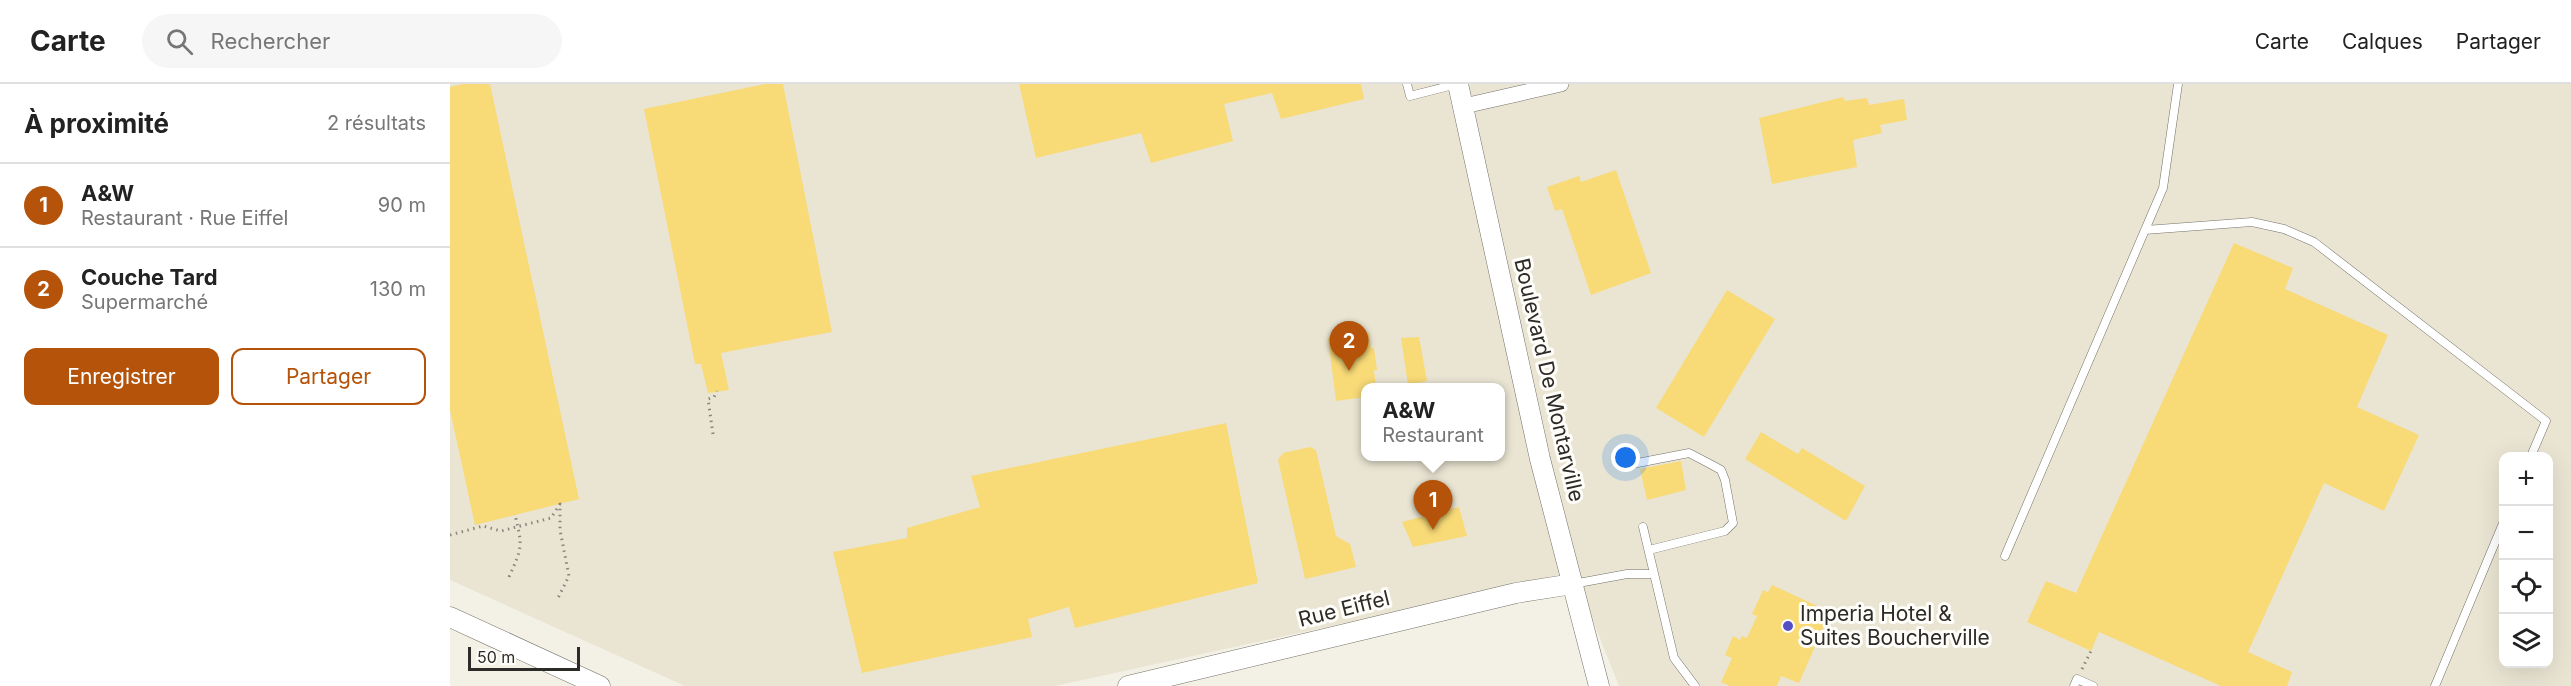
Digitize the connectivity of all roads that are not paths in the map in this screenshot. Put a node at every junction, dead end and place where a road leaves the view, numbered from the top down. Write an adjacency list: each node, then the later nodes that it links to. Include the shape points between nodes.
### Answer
1 (1407, 84): 2 (lane, via 1410,96)
2 (1457, 84): 5 (street, Boulevard De Montarville)
3 (1561, 84): 5 (street)
4 (2178, 84): 6 (lane, via 2163,188)
5 (1464, 106): 14 (street, Boulevard De Montarville, via 1540,459)
6 (2145, 230): 7 (lane, via 2252,222 2284,229 2314,242 2546,421); 12 (lane)
7 (2533, 452)
8 (1627, 465): 11 (lane, via 1689,453 1721,470 1725,480 1733,523 1730,527)
9 (1643, 527): 11 (lane)
10 (2499, 533): 22 (lane)
11 (1649, 550): 13 (lane)
12 (2005, 556)
13 (1654, 574): 14 (lane, via 1627,574); 20 (lane, via 1674,658)
14 (1573, 584): 18 (street, Rue Eiffel, via 1450,608); 19 (street, Boulevard De Montarville)
15 (450, 617): 17 (street)
16 (2075, 682): 21 (lane)
17 (600, 686)
18 (1128, 686)
19 (1599, 686)
20 (1695, 686)
21 (2093, 686)
22 (2434, 686)

